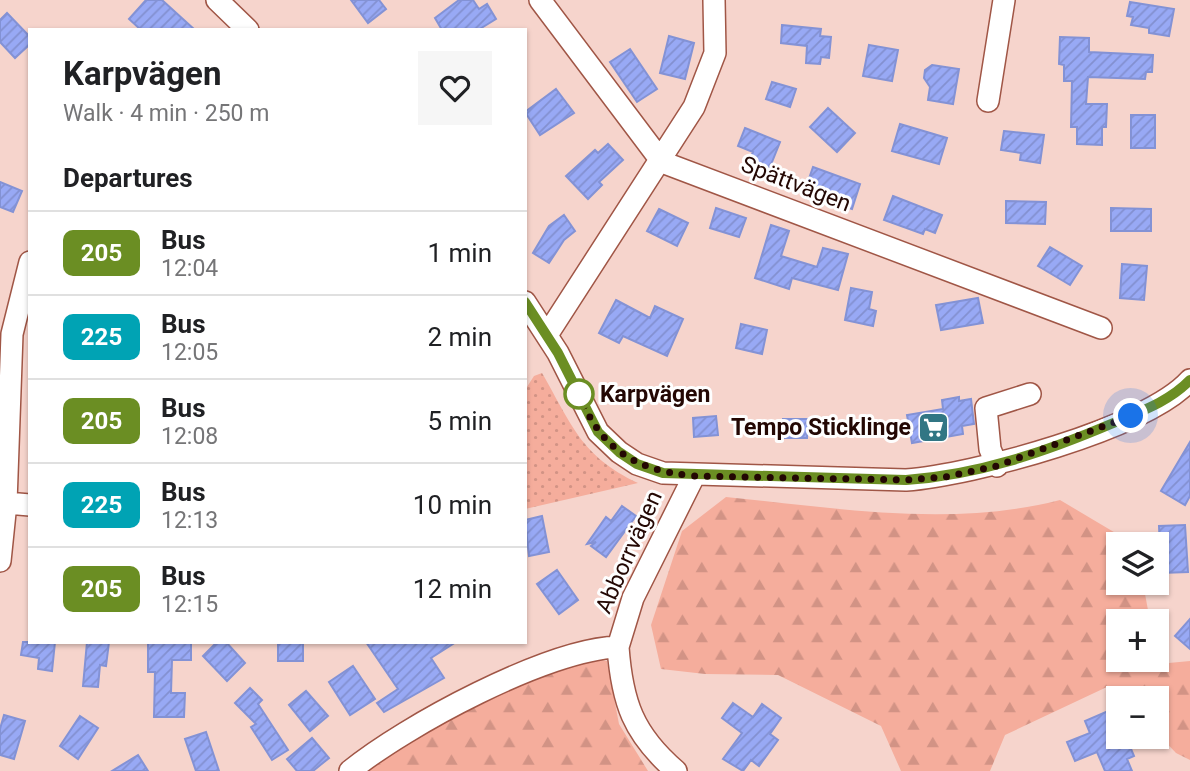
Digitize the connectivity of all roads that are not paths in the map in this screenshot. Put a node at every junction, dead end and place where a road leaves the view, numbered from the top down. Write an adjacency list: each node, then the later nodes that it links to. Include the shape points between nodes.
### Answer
1 (217, 0): 5 (street)
2 (540, 0): 7 (street)
3 (714, 0): 7 (street, via 717,32 709,73)
4 (1004, 0): 6 (street)
5 (241, 28)
6 (988, 101)
7 (662, 162): 10 (street, Spättvägen); 12 (street)
8 (28, 268): 11 (street)
9 (527, 305): 12 (street)
10 (1101, 328)
11 (6, 334): 17 (street)
12 (547, 335): 16 (street, via 598,432 637,464)
13 (1190, 380): 15 (street, via 1149,408)
14 (1030, 394): 15 (street, via 986,408 990,449)
15 (997, 466): 16 (street, via 906,480)
16 (694, 476): 20 (street, Abborrvägen, via 633,598)
17 (6, 503): 18 (street); 19 (street)
18 (28, 505)
19 (0, 561)
20 (618, 647): 21 (street, Abborrvägen, via 579,652 527,673 398,735); 22 (street, via 620,678 636,726)
21 (350, 771)
22 (676, 771)

